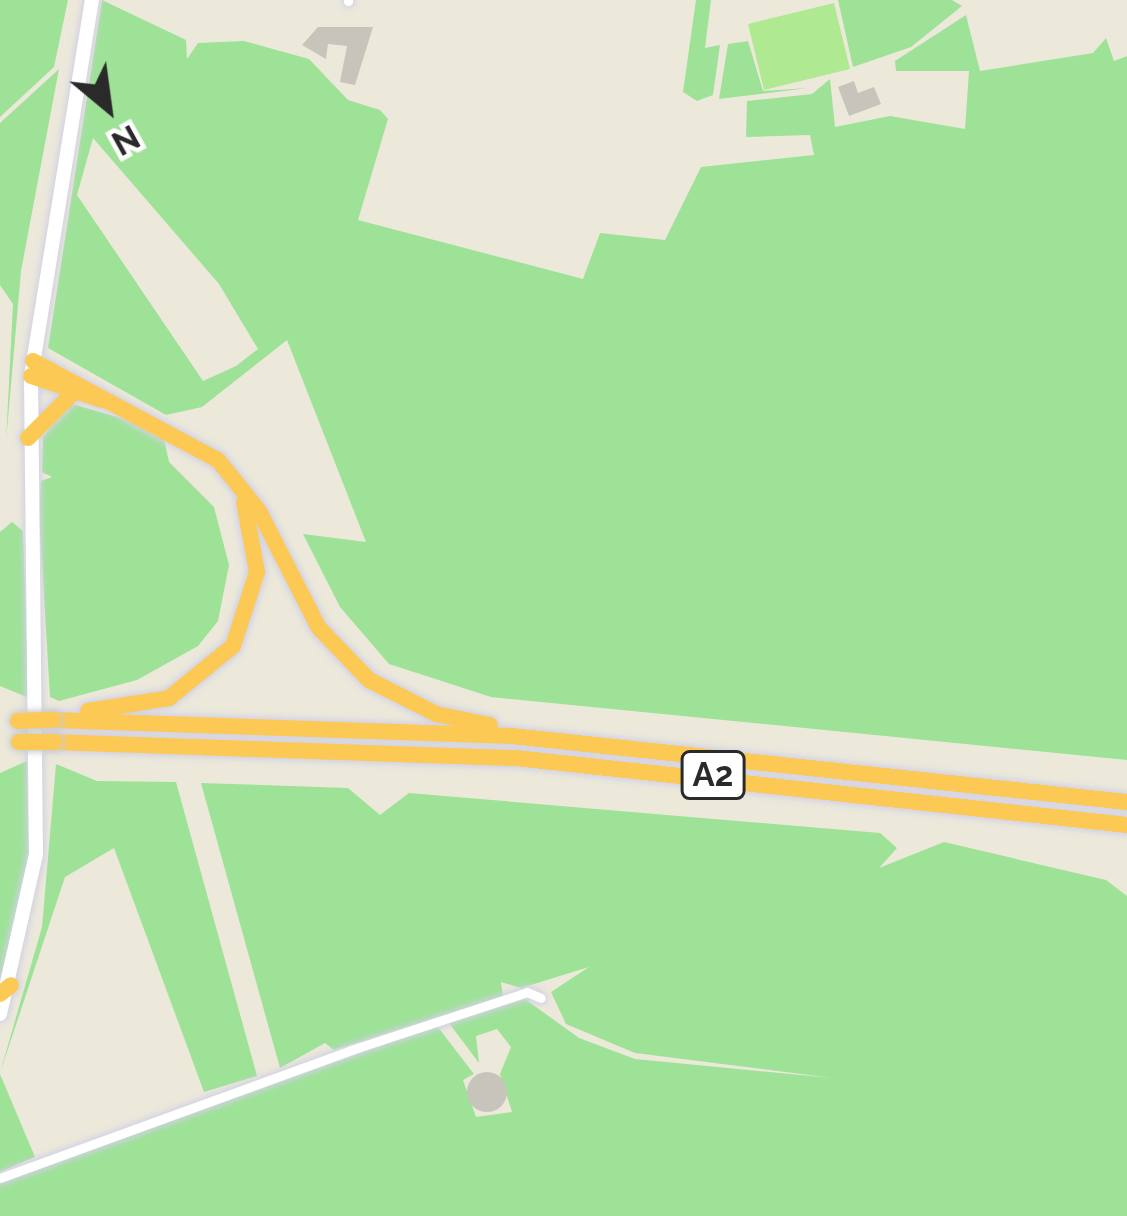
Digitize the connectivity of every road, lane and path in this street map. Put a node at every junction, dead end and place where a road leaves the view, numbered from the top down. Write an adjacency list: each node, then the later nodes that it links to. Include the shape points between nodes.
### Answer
1 (92, 0): 2 (main road)
2 (32, 369): 3 (highway); 4 (highway); 5 (main road)
3 (71, 395): 4 (highway); 5 (highway)
4 (109, 400): 6 (highway, via 187,437)
5 (28, 438): 13 (main road, via 36,854)
6 (238, 484): 7 (highway, via 257,572 233,646 169,698); 9 (highway, via 340,655 406,702)
7 (53, 720): 8 (highway, A2, bridge); 9 (highway, A2)
8 (9, 721)
9 (512, 736): 11 (highway, A2)
10 (9, 742): 12 (highway, A2, bridge, via 516,758)
11 (1127, 802)
12 (1127, 824)
13 (5, 989): 15 (main road)
14 (541, 998): 16 (street, via 527,992 351,1050)
15 (0, 1014)
16 (0, 1178)

